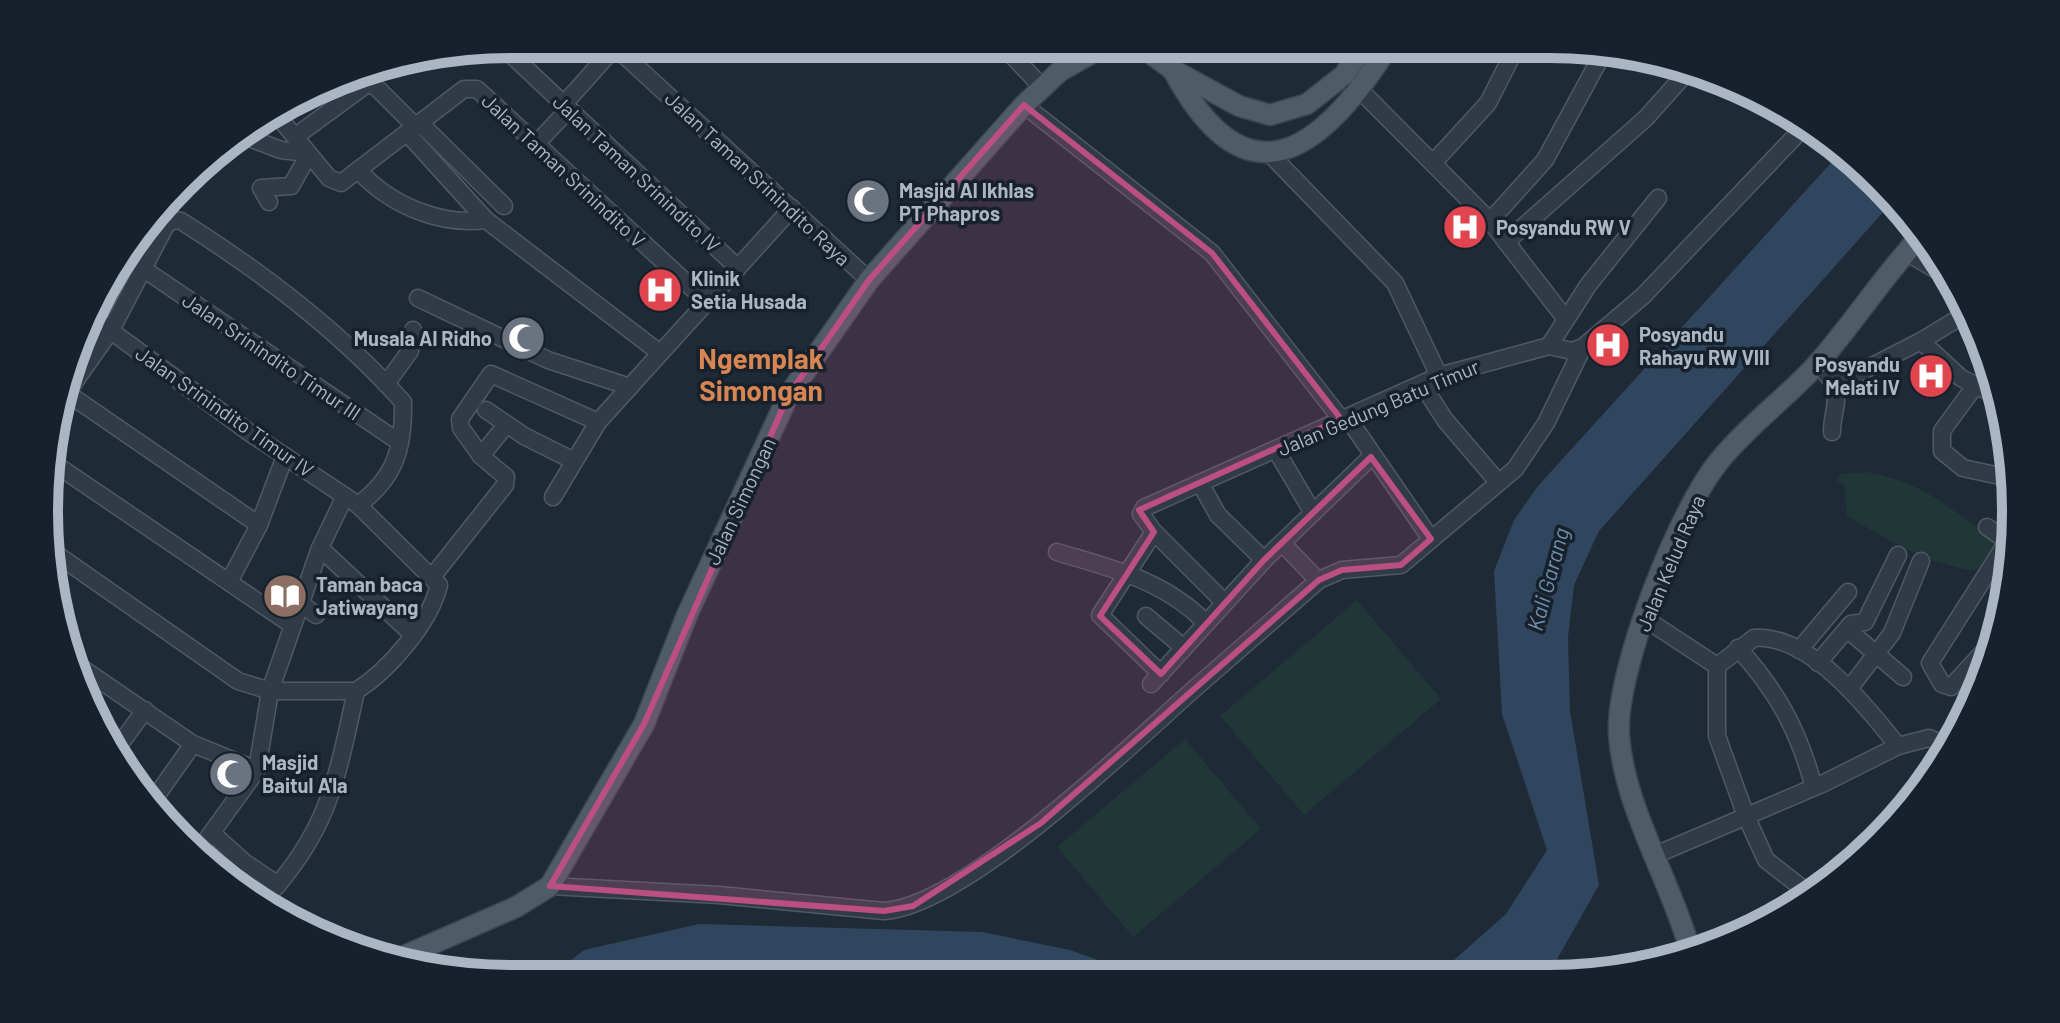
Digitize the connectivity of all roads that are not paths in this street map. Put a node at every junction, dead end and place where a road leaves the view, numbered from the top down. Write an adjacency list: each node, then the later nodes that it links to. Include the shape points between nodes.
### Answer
1 (515, 58): 17 (street, Jalan Taman Srinindito IV)
2 (604, 58): 17 (street)
3 (627, 58): 31 (street, Jalan Taman Srinindito Raya)
4 (1014, 58): 14 (street)
5 (1082, 58): 14 (main road, Jalan Simongan)
6 (1157, 58): 11 (main road)
7 (1356, 58): 12 (main road)
8 (1380, 58): 15 (main road)
9 (1511, 58): 26 (street, via 1488,103)
10 (1599, 61): 33 (street, via 1542,165)
11 (1173, 70): 12 (main road, via 1249,111 1270,115 1307,104); 24 (main road, via 1204,121 1236,143)
12 (1344, 75): 15 (street)
13 (1682, 78): 34 (street, via 1646,118)
14 (1042, 87): 16 (main road, Jalan Simongan)
15 (1359, 89): 24 (main road, via 1318,131); 26 (street)
16 (1024, 105): 38 (main road, Jalan Simongan); 61 (street, via 1212,253)
17 (566, 106): 23 (street); 36 (street, Jalan Taman Srinindito IV)
18 (282, 121): 21 (street)
19 (415, 128): 21 (street, via 367,84); 23 (street, Jalan Taman Srinindito V, via 464,89 477,89); 27 (street, Jalan Taman Srinindito V); 30 (street); 32 (street)
20 (1798, 133): 48 (street, via 1643,296)
21 (296, 136): 25 (street)
22 (253, 139): 25 (street)
23 (537, 143): 40 (street, Jalan Taman Srinindito V)
24 (1270, 154): 51 (street, via 1395,283)
25 (307, 155): 27 (street, via 336,182); 29 (street, via 291,186 261,188)
26 (1434, 162): 33 (street)
27 (360, 172): 32 (street, via 386,197 406,206 459,222)
28 (1658, 198): 41 (street)
29 (269, 202)
30 (504, 206)
31 (792, 208): 36 (street); 38 (street, Jalan Taman Srinindito Raya)
32 (486, 220): 49 (street)
33 (1490, 221): 34 (street)
34 (1506, 242): 41 (street)
35 (1912, 246): 50 (main road, Jalan Kelud Raya)
36 (738, 268): 40 (street)
37 (145, 270): 44 (street); 57 (street, via 166,225 181,221 313,315); 65 (street, Jalan Srinindito Timur III)
38 (869, 280): 130 (main road, Jalan Simongan, via 788,396 687,615 644,724)
39 (418, 298): 56 (street, via 548,360)
40 (706, 301): 49 (street)
41 (1565, 318): 47 (street)
42 (1958, 318): 46 (street)
43 (100, 322): 44 (street, Jalan Srinindito Timur IV)
44 (111, 330): 52 (street); 67 (street, Jalan Srinindito Timur IV)
45 (413, 330): 57 (street, via 410,351)
46 (1921, 341): 54 (street); 55 (street)
47 (1549, 346): 48 (street, Jalan Gedung Batu Timur, via 1572,351); 51 (street, Jalan Gedung Batu Timur)
48 (1583, 347): 73 (street, via 1523,462)
49 (660, 353): 56 (street)
50 (1818, 363): 54 (street); 100 (main road, Jalan Kelud Raya, via 1706,479)
51 (1439, 376): 53 (street, Jalan Gedung Batu Timur)
52 (79, 377)
53 (1422, 384): 61 (street, Jalan Gedung Batu Timur); 73 (street)
54 (1835, 385): 64 (street, via 1838,410)
55 (1975, 386): 58 (street); 72 (street, via 1942,431 1942,451 1963,468)
56 (630, 387): 62 (street)
57 (391, 389): 65 (street, via 403,402)
58 (1986, 391)
59 (71, 404): 78 (street)
60 (486, 410): 63 (street)
61 (1344, 418): 66 (street, Jalan Gedung Batu Timur); 69 (street)
62 (598, 422): 68 (street, via 491,374 460,419); 70 (street)
63 (506, 425): 68 (street); 70 (street)
64 (1832, 432)
65 (399, 442): 76 (street, via 388,478)
66 (1276, 450): 74 (street, Jalan Gedung Batu Timur); 77 (street)
67 (285, 456): 76 (street, Jalan Srinindito Timur IV); 78 (street)
68 (481, 456): 93 (street, via 506,481)
69 (1371, 457): 77 (street); 82 (street)
70 (574, 461): 75 (street)
71 (60, 468): 94 (street)
72 (2000, 476)
73 (1498, 482): 82 (street)
74 (1200, 483): 80 (street, Jalan Gedung Batu Timur, via 1144,508 1141,514); 89 (street, via 1218,515)
75 (553, 497)
76 (351, 500): 84 (street); 93 (street, Jalan Srinindito Timur IV)
77 (1313, 513): 83 (street)
78 (259, 525): 94 (street)
79 (1987, 527): 81 (street)
80 (1154, 532): 91 (street); 96 (street)
81 (2001, 538)
82 (1431, 539): 130 (street, via 1401,565 1342,570 1319,580 1041,823 913,906 884,911)
83 (1282, 543): 89 (street); 92 (street)
84 (320, 548): 97 (street); 104 (street)
85 (1057, 552): 91 (street)
86 (1898, 555): 103 (street, via 1865,622)
87 (1999, 556): 109 (street, via 1930,663 1942,684 1951,687)
88 (61, 557): 115 (street, via 238,681)
89 (1264, 560): 96 (street)
90 (1921, 561): 108 (street, via 1905,607)
91 (1126, 573): 101 (street, via 1172,593); 105 (street, via 1101,617 1156,679)
92 (1311, 573)
93 (432, 577): 104 (street, via 439,585 436,595)
94 (229, 582): 102 (street)
95 (1848, 592): 107 (street)
96 (1224, 602): 101 (street)
97 (300, 603): 98 (street); 102 (street)
98 (316, 615)
99 (1146, 616): 105 (street)
100 (1644, 618): 111 (street); 128 (main road, Jalan Kelud Raya, via 1628,666 1619,736)
101 (1206, 623): 105 (street)
102 (292, 625): 115 (street)
103 (1847, 629): 108 (street); 110 (street)
104 (412, 634): 116 (street, via 379,677)
105 (1184, 648)
106 (1738, 648): 107 (street, via 1761,638); 111 (street); 123 (street, via 1795,726)
107 (1799, 650): 110 (street)
108 (1878, 655): 113 (street); 114 (street)
109 (1977, 659)
110 (1818, 663): 114 (street)
111 (1717, 666): 125 (street, via 1717,736)
112 (88, 672): 117 (street)
113 (1903, 677)
114 (1849, 689): 121 (street)
115 (270, 691): 116 (street); 122 (street)
116 (356, 691): 129 (street, via 325,815)
117 (145, 710): 118 (street); 119 (street)
118 (121, 742)
119 (193, 744): 122 (street); 124 (street)
120 (1938, 744): 121 (street, via 1929,738)
121 (1898, 746): 123 (street)
122 (257, 770): 126 (street)
123 (1814, 787): 125 (street)
124 (157, 794)
125 (1746, 816): 128 (street); 131 (street, via 1768,862)
126 (212, 833): 127 (street); 129 (street)
127 (204, 844)
128 (1653, 856): 133 (main road, Jalan Kelud Raya)
129 (278, 885): 132 (street)
130 (550, 886): 134 (main road, Jalan Simongan, via 516,907)
131 (1802, 888)
132 (269, 895)
133 (1687, 943)
134 (410, 953)

